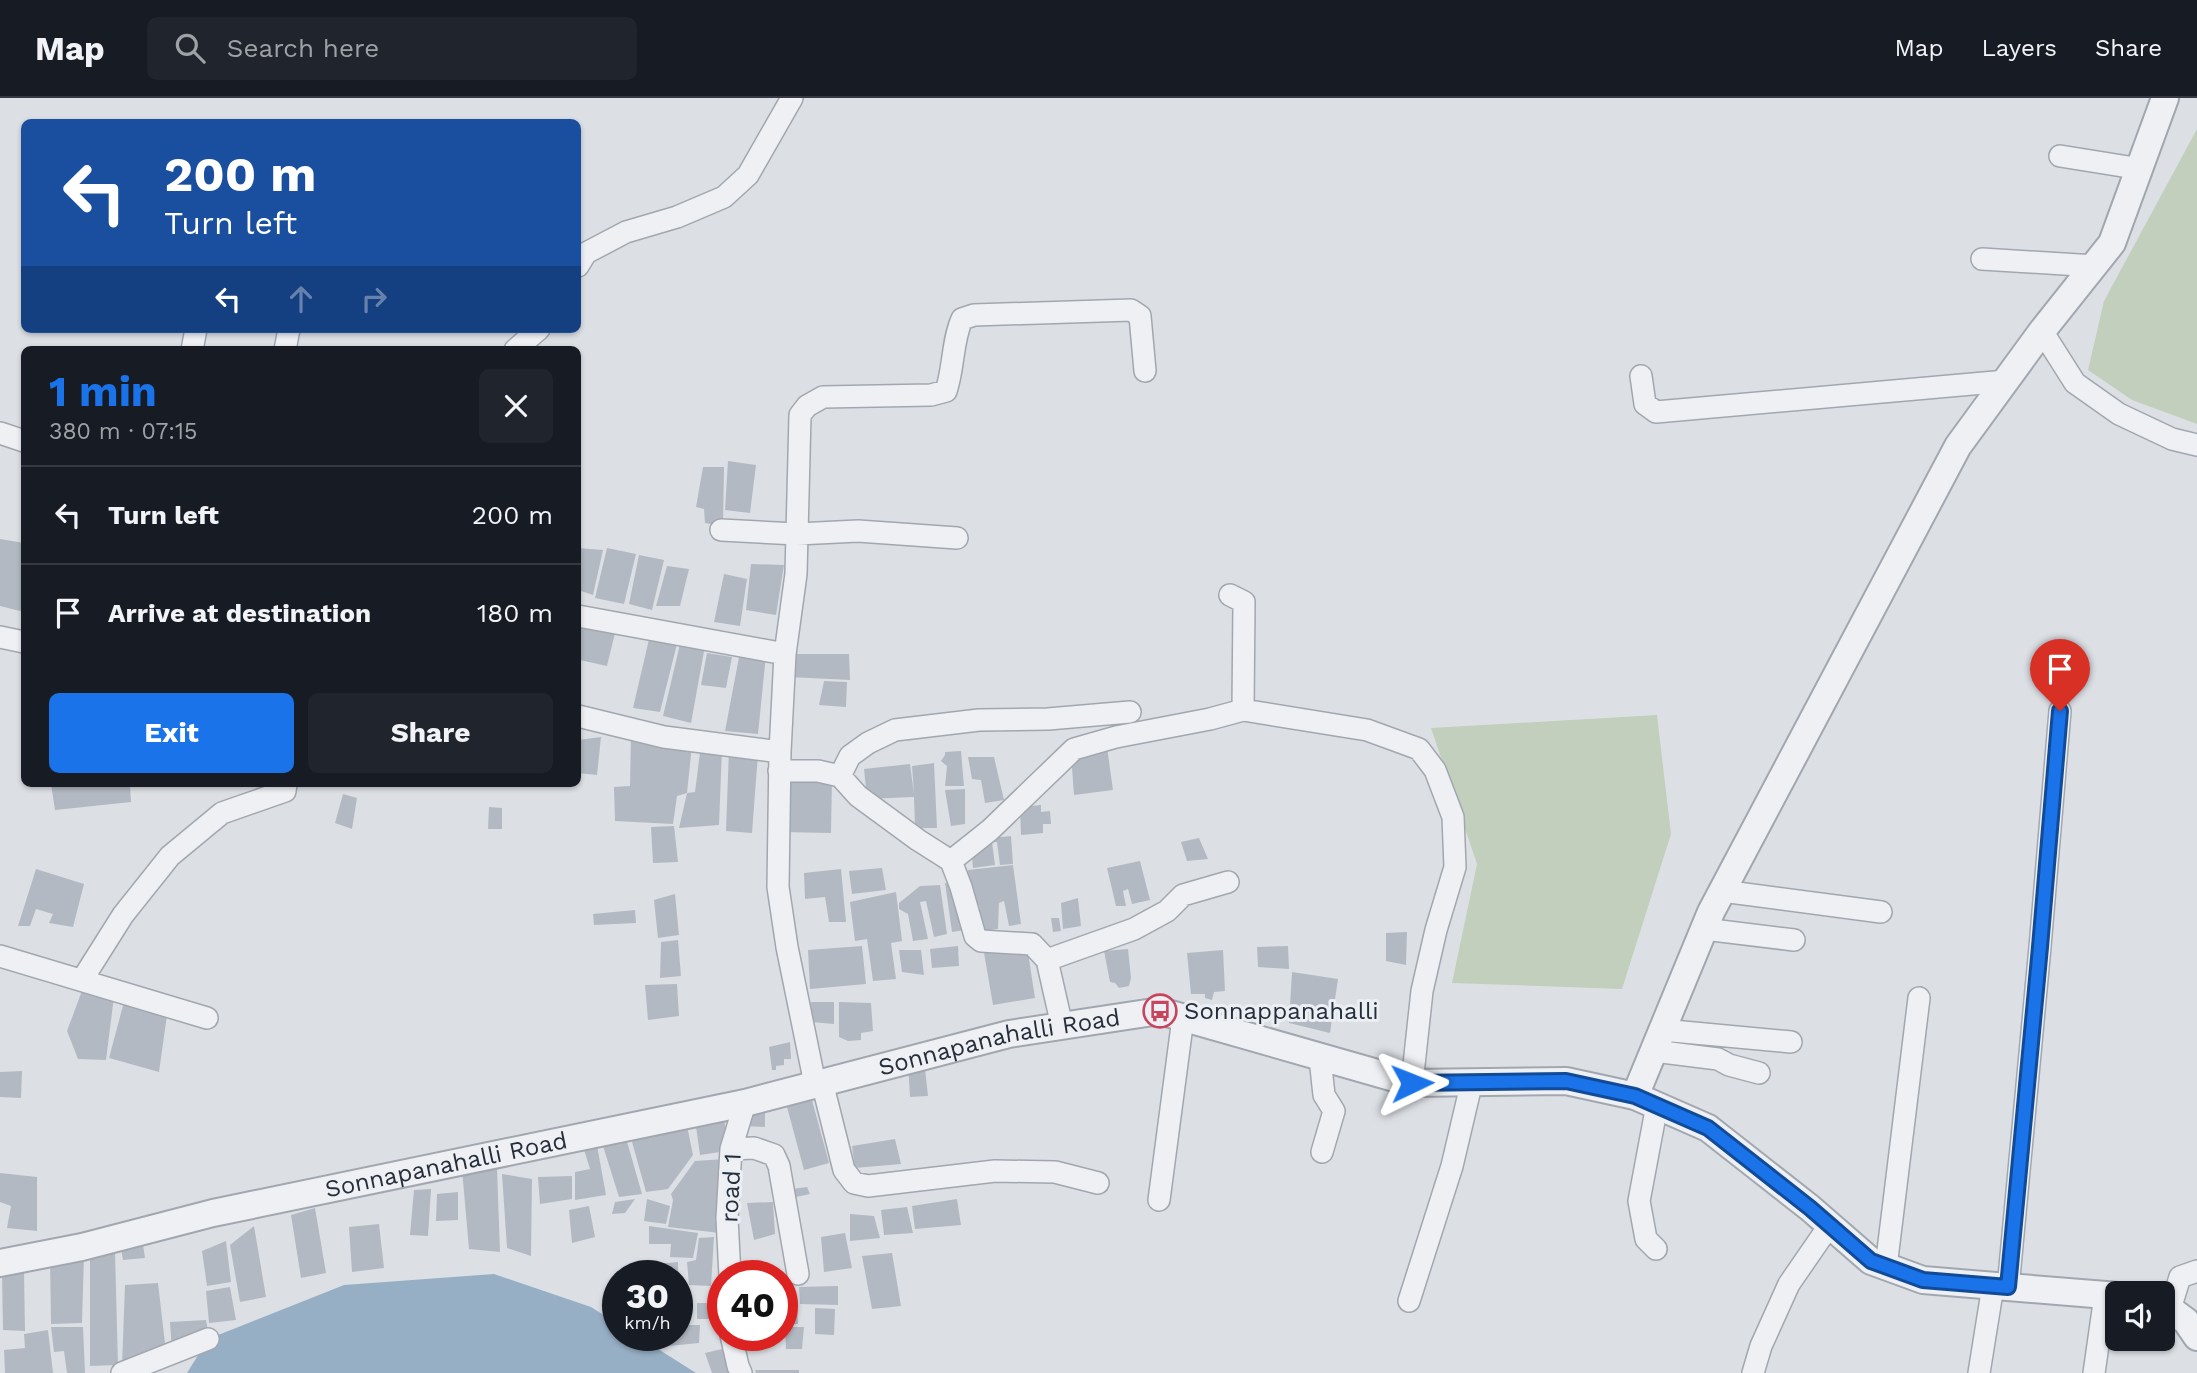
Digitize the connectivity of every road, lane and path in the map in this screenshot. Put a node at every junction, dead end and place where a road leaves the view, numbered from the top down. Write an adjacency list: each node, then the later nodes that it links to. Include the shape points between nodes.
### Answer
1 (792, 98): 6 (street, via 748,175 724,197 626,232 586,253)
2 (2165, 98): 4 (street)
3 (2060, 156): 4 (street)
4 (2141, 169): 7 (street, via 2112,243)
5 (1982, 259): 7 (street)
6 (581, 261)
7 (2095, 265): 8 (street)
8 (2042, 331): 13 (street); 16 (street, via 2075,383 2119,414 2172,439)
9 (534, 333): 10 (street)
10 (520, 346)
11 (1144, 371): 18 (street, via 1140,316 1132,310 962,319 946,391 823,397 800,415)
12 (1641, 376): 13 (street, via 1645,404 1656,412)
13 (2006, 381): 34 (street, via 1958,446)
14 (0, 433): 15 (street)
15 (21, 440)
16 (2197, 444)
17 (721, 530): 18 (street)
18 (797, 534): 19 (street, via 858,531); 24 (street)
19 (957, 538)
20 (1230, 595): 25 (street, via 1244,602)
21 (581, 617): 24 (street)
22 (0, 637): 23 (street)
23 (21, 641)
24 (785, 654): 29 (street)
25 (1242, 710): 32 (street, via 1074,750); 51 (street, via 1367,730 1419,749 1435,770 1453,817 1455,867 1422,991)
26 (2060, 711): 66 (street, via 2040,947)
27 (1130, 712): 30 (street, via 979,720 895,730 850,756)
28 (581, 717): 29 (street)
29 (779, 762): 30 (street); 50 (street, via 778,887)
30 (840, 776): 32 (street, via 858,796)
31 (286, 787): 40 (street, via 222,813 170,856 123,915)
32 (951, 861): 39 (street, via 975,936 981,941 1032,944)
33 (1228, 882): 39 (street, via 1183,895 1167,911 1134,929)
34 (1722, 891): 35 (street); 36 (street)
35 (1881, 912)
36 (1704, 929): 37 (street); 45 (street)
37 (1794, 940)
38 (0, 956): 40 (street)
39 (1047, 960): 44 (street)
40 (82, 980): 42 (street)
41 (1919, 998): 63 (street)
42 (208, 1018)
43 (1183, 1018): 44 (street, Sonnapanahalli Road, via 1160,1011); 47 (street, Sonnapanahalli Road); 57 (street)
44 (1062, 1026): 50 (street, Sonnapanahalli Road, via 1009,1034)
45 (1658, 1041): 46 (street); 48 (street); 52 (street)
46 (1791, 1042)
47 (1320, 1058): 51 (street, Sonnapanahalli Road); 55 (street, via 1324,1095 1334,1111)
48 (1759, 1073)
49 (1472, 1081): 51 (street, Sonnapanahalli Road); 52 (street, Sonnapanahalli Road, via 1566,1081); 68 (street, via 1452,1166)
50 (819, 1083): 53 (street, Sonnapanahalli Road); 56 (street, via 844,1170 854,1183 868,1186 995,1171 1055,1172)
51 (1412, 1083)
52 (1646, 1101): 58 (street, Sonnapanahalli Road, via 1708,1128); 59 (street, via 1639,1202 1646,1239)
53 (745, 1102): 54 (street, road 1); 62 (street, Sonnapanahalli Road, via 213,1213)
54 (731, 1149): 60 (street, road 1); 61 (street, via 774,1155)
55 (1322, 1152)
56 (1098, 1183)
57 (1159, 1200)
58 (1829, 1226): 63 (street, Sonnapanahalli Road, via 1871,1261); 76 (street, via 1789,1284)
59 (1656, 1249)
60 (729, 1260)
61 (796, 1260)
62 (0, 1263)
63 (1886, 1267): 66 (street, Sonnapanahalli Road, via 1923,1280)
64 (2197, 1271): 65 (street, via 2179,1277)
65 (2175, 1286)
66 (2000, 1287): 67 (street, Sonnapanahalli Road); 77 (street)
67 (2105, 1296)
68 (1409, 1301)
69 (2175, 1313): 71 (street)
70 (2105, 1323): 78 (street)
71 (2197, 1338)
72 (208, 1339): 74 (street)
73 (735, 1351): 75 (street)
74 (122, 1373)
75 (741, 1373)
76 (1753, 1373)
77 (1979, 1373)
78 (2094, 1373)

